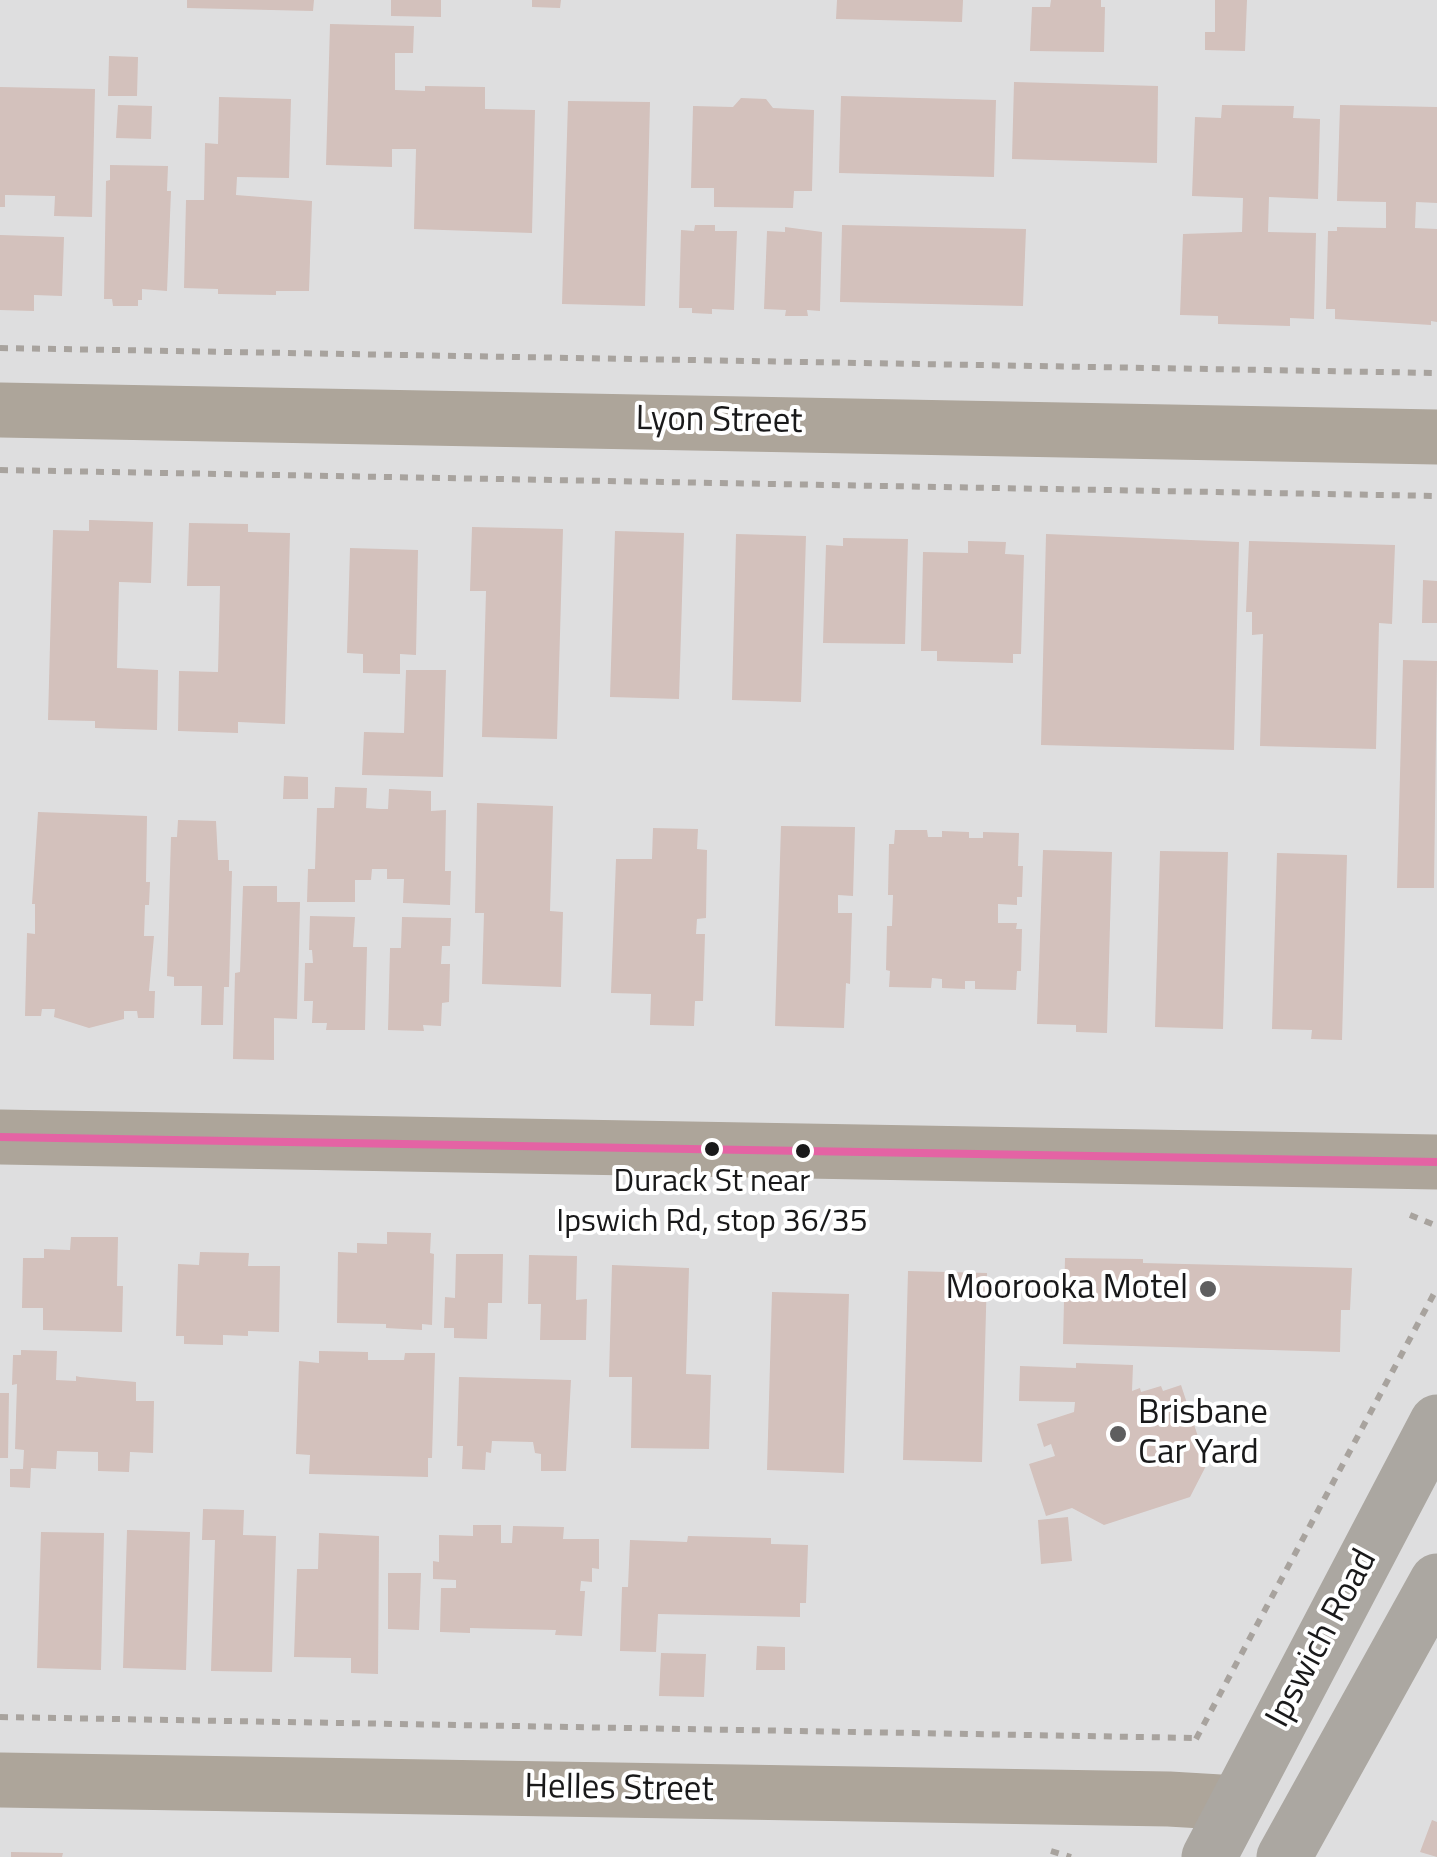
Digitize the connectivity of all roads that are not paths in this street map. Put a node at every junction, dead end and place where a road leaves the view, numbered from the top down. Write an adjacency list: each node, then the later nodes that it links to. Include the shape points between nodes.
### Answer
1 (0, 410): 2 (street, Lyon Street)
2 (1437, 437)
3 (0, 1137): 4 (street)
4 (1437, 1162)
5 (1437, 1422): 8 (highway, Ipswich Road)
6 (1437, 1581): 10 (highway, Ipswich Road)
7 (0, 1780): 8 (street, Helles Street)
8 (1237, 1803): 9 (highway, Ipswich Road)
9 (1209, 1857)
10 (1284, 1857)

